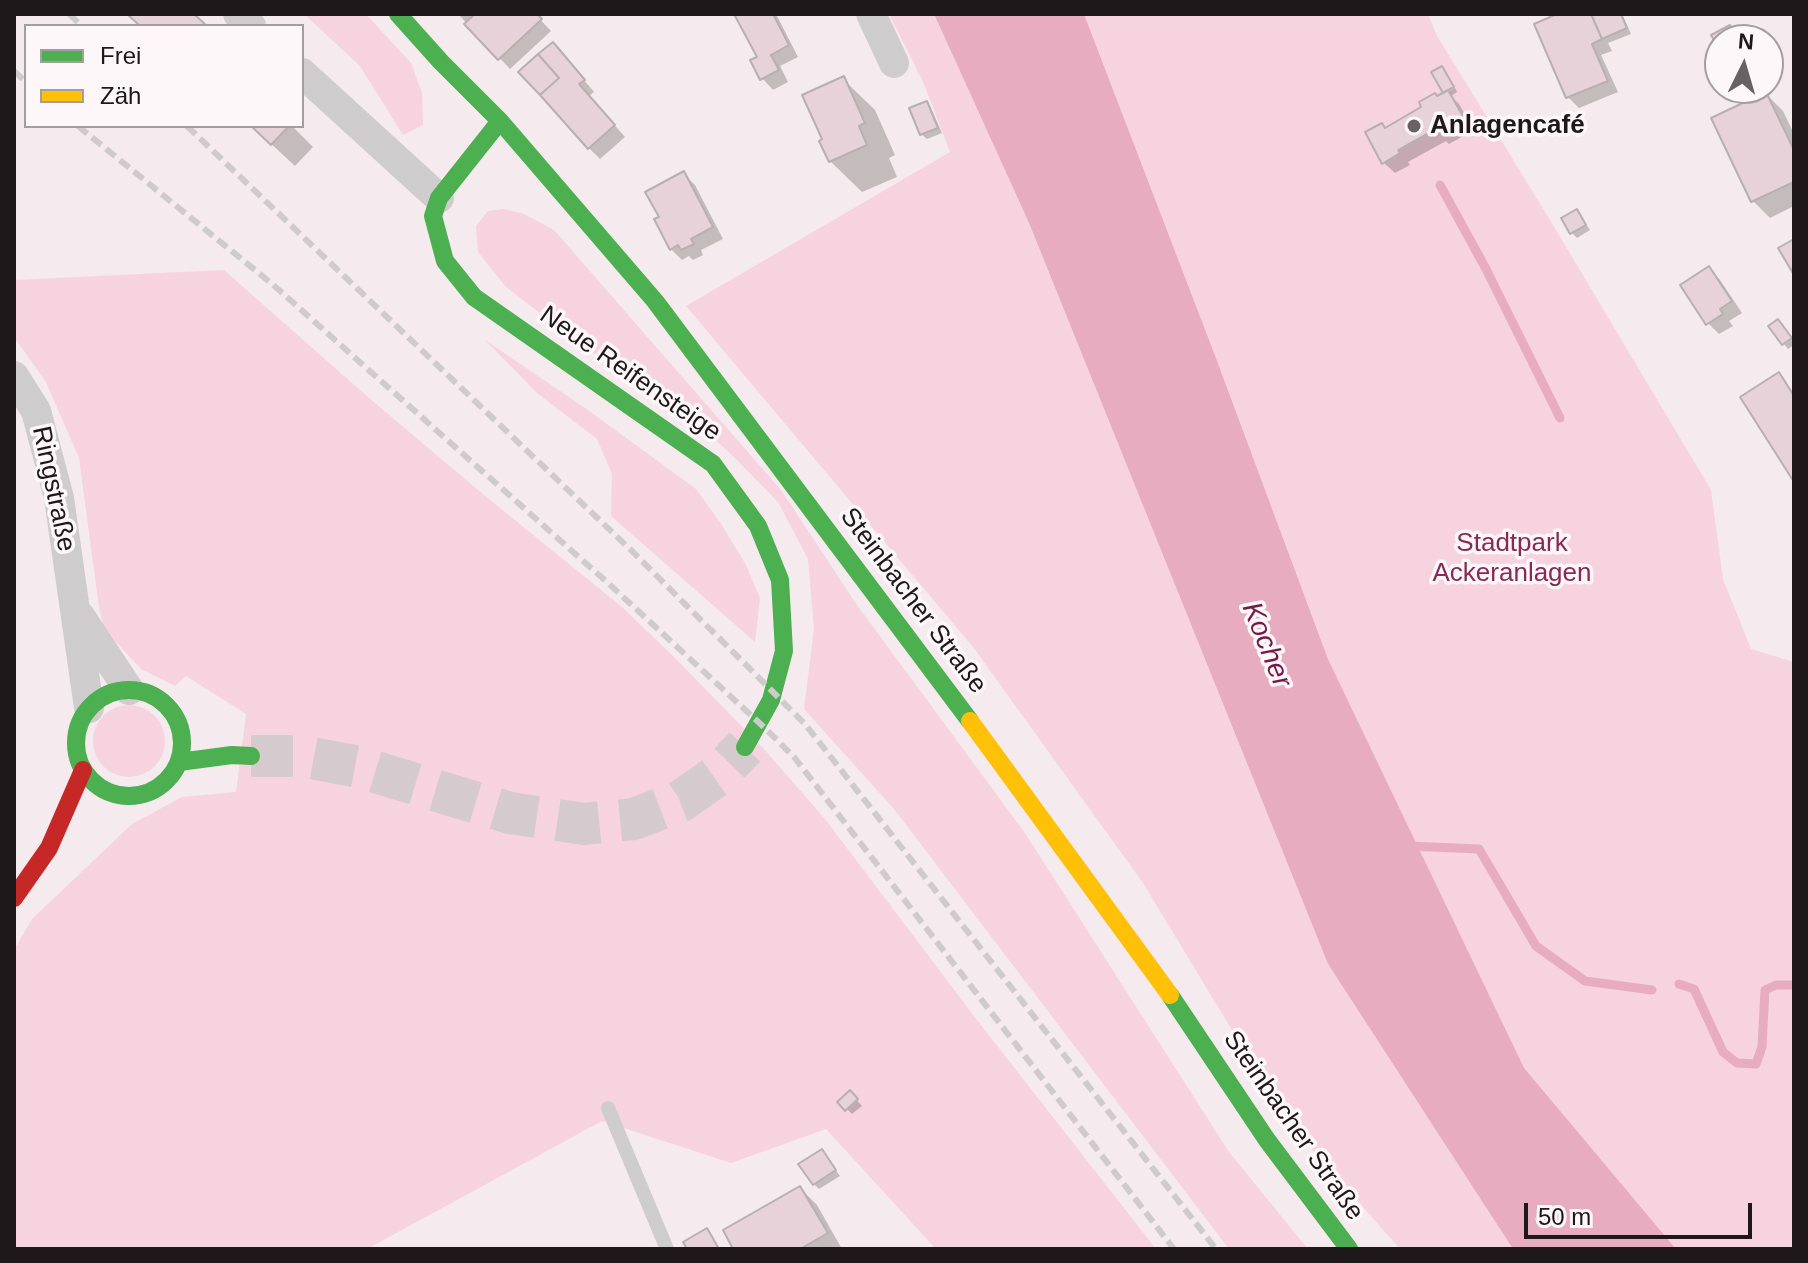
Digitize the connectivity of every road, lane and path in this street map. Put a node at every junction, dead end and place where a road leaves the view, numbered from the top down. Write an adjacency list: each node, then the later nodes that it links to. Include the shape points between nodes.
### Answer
1 (398, 14): 5 (main road, Steinbacher Straße)
2 (871, 14): 3 (street)
3 (894, 63)
4 (304, 75): 6 (street)
5 (500, 121): 6 (main road); 20 (main road, Steinbacher Straße, via 655,301 918,650)
6 (439, 198): 12 (main road, Neue Reifensteige, via 433,216 445,261 474,297 713,464 758,526 780,580 784,651 771,700)
7 (14, 376): 8 (street, Ringstraße, via 36,411 59,498)
8 (74, 608): 9 (street, Ringstraße); 10 (street, Ringstraße)
9 (129, 690): 10 (main road, via 114,692); 11 (main road, via 159,698 178,722)
10 (89, 708): 14 (main road, via 76,738)
11 (182, 737): 13 (main road); 13 (main road, via 242,756)
12 (745, 747)
13 (179, 762): 14 (main road, via 155,790 112,799)
14 (83, 770): 16 (main road)
15 (83, 822): 16 (main road)
16 (49, 848): 17 (main road)
17 (14, 898)
18 (608, 1108): 19 (lane)
19 (667, 1249)
20 (1349, 1249)

